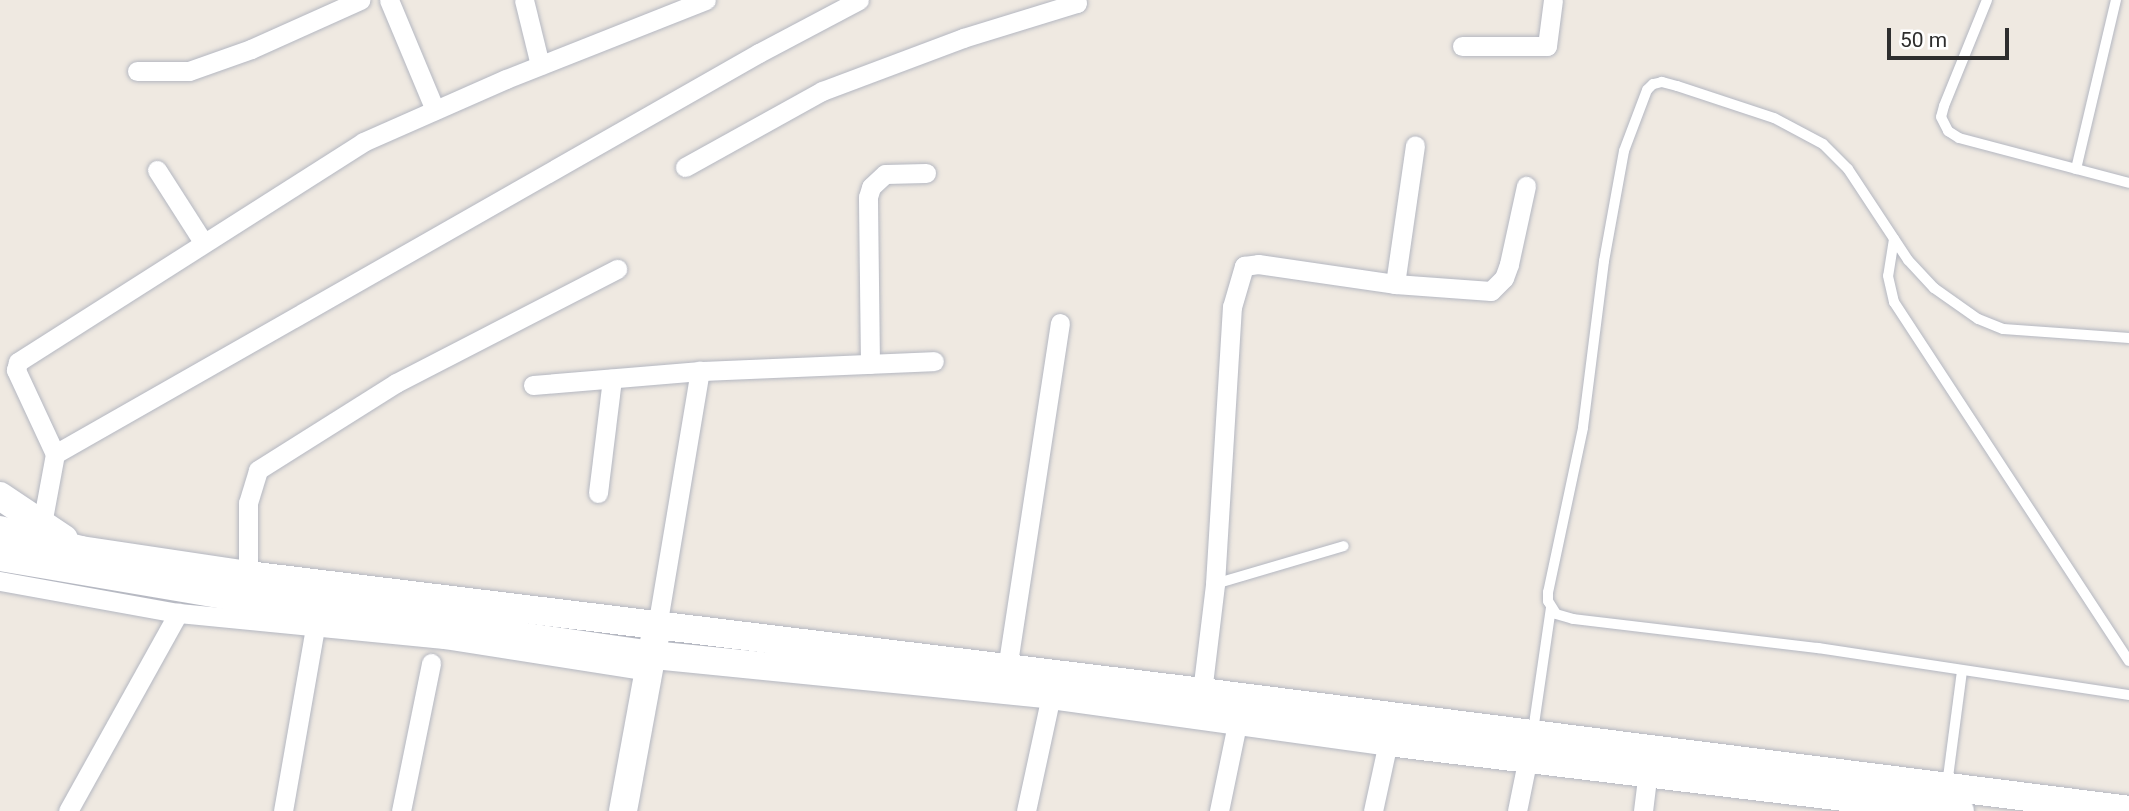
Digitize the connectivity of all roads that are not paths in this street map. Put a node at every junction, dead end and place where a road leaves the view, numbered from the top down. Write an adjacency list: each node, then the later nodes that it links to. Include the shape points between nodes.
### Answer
1 (360, 0): 13 (street, via 189,71)
2 (389, 0): 14 (street)
3 (524, 0): 12 (street)
4 (706, 0): 10 (street)
5 (859, 0): 33 (street)
6 (1076, 0): 16 (street, via 822,91)
7 (1553, 0): 11 (street, via 1546,46)
8 (1987, 0): 17 (lane, via 1944,106 1944,125 1959,138)
9 (2116, 0): 17 (lane)
10 (666, 7): 12 (street)
11 (1462, 47)
12 (540, 65): 14 (street)
13 (137, 71)
14 (435, 110): 23 (street, via 363,142)
15 (1415, 145): 25 (street)
16 (685, 167)
17 (2076, 169): 20 (lane)
18 (157, 170): 23 (street)
19 (926, 173): 29 (street, via 885,174 871,187)
20 (2129, 183)
21 (1526, 186): 25 (street, via 1500,285 1477,292)
22 (1894, 239): 27 (lane, via 1934,288 1978,319 2003,329); 44 (lane, via 1848,169 1823,144 1774,118 1697,91 1662,82 1647,90 1621,163 1583,428 1550,577); 48 (lane, via 1888,276 1894,302)
23 (203, 242): 33 (street, via 18,362 16,370)
24 (617, 269): 41 (street, via 396,383 258,470 248,503)
25 (1395, 284): 43 (street, via 1258,264 1244,266 1232,306)
26 (1060, 323): 51 (street)
27 (2129, 338)
28 (934, 361): 29 (street)
29 (870, 363): 30 (street)
30 (700, 371): 31 (street); 46 (street)
31 (612, 379): 32 (street); 34 (street)
32 (533, 385)
33 (55, 454): 36 (street)
34 (598, 493)
35 (0, 496): 36 (street)
36 (42, 524): 39 (street)
37 (0, 530): 39 (street)
38 (1344, 546): 43 (lane)
39 (81, 550): 41 (street)
40 (0, 557): 50 (street, via 318,611 437,624)
41 (248, 575): 46 (street)
42 (0, 580): 45 (street)
43 (1215, 584): 53 (street)
44 (1552, 608): 52 (lane, via 1573,619 1818,648); 58 (lane)
45 (178, 613): 47 (street); 62 (street)
46 (657, 627): 50 (street); 51 (street)
47 (315, 628): 50 (street); 63 (street)
48 (2129, 661)
49 (431, 663): 64 (street)
50 (651, 663): 54 (street); 65 (street)
51 (1007, 669): 53 (street)
52 (1962, 671): 55 (lane); 60 (lane)
53 (1202, 692): 58 (street)
54 (1051, 695): 56 (street); 66 (street)
55 (2129, 695)
56 (1238, 719): 57 (street); 67 (street)
57 (1388, 741): 58 (street); 68 (street)
58 (1530, 746): 59 (street); 60 (street); 69 (street)
59 (1648, 773): 60 (street); 70 (street)
60 (1953, 799): 61 (street)
61 (2129, 810)
62 (68, 811)
63 (282, 811)
64 (401, 811)
65 (623, 811)
66 (1026, 811)
67 (1219, 811)
68 (1373, 811)
69 (1517, 811)
70 (1643, 811)

